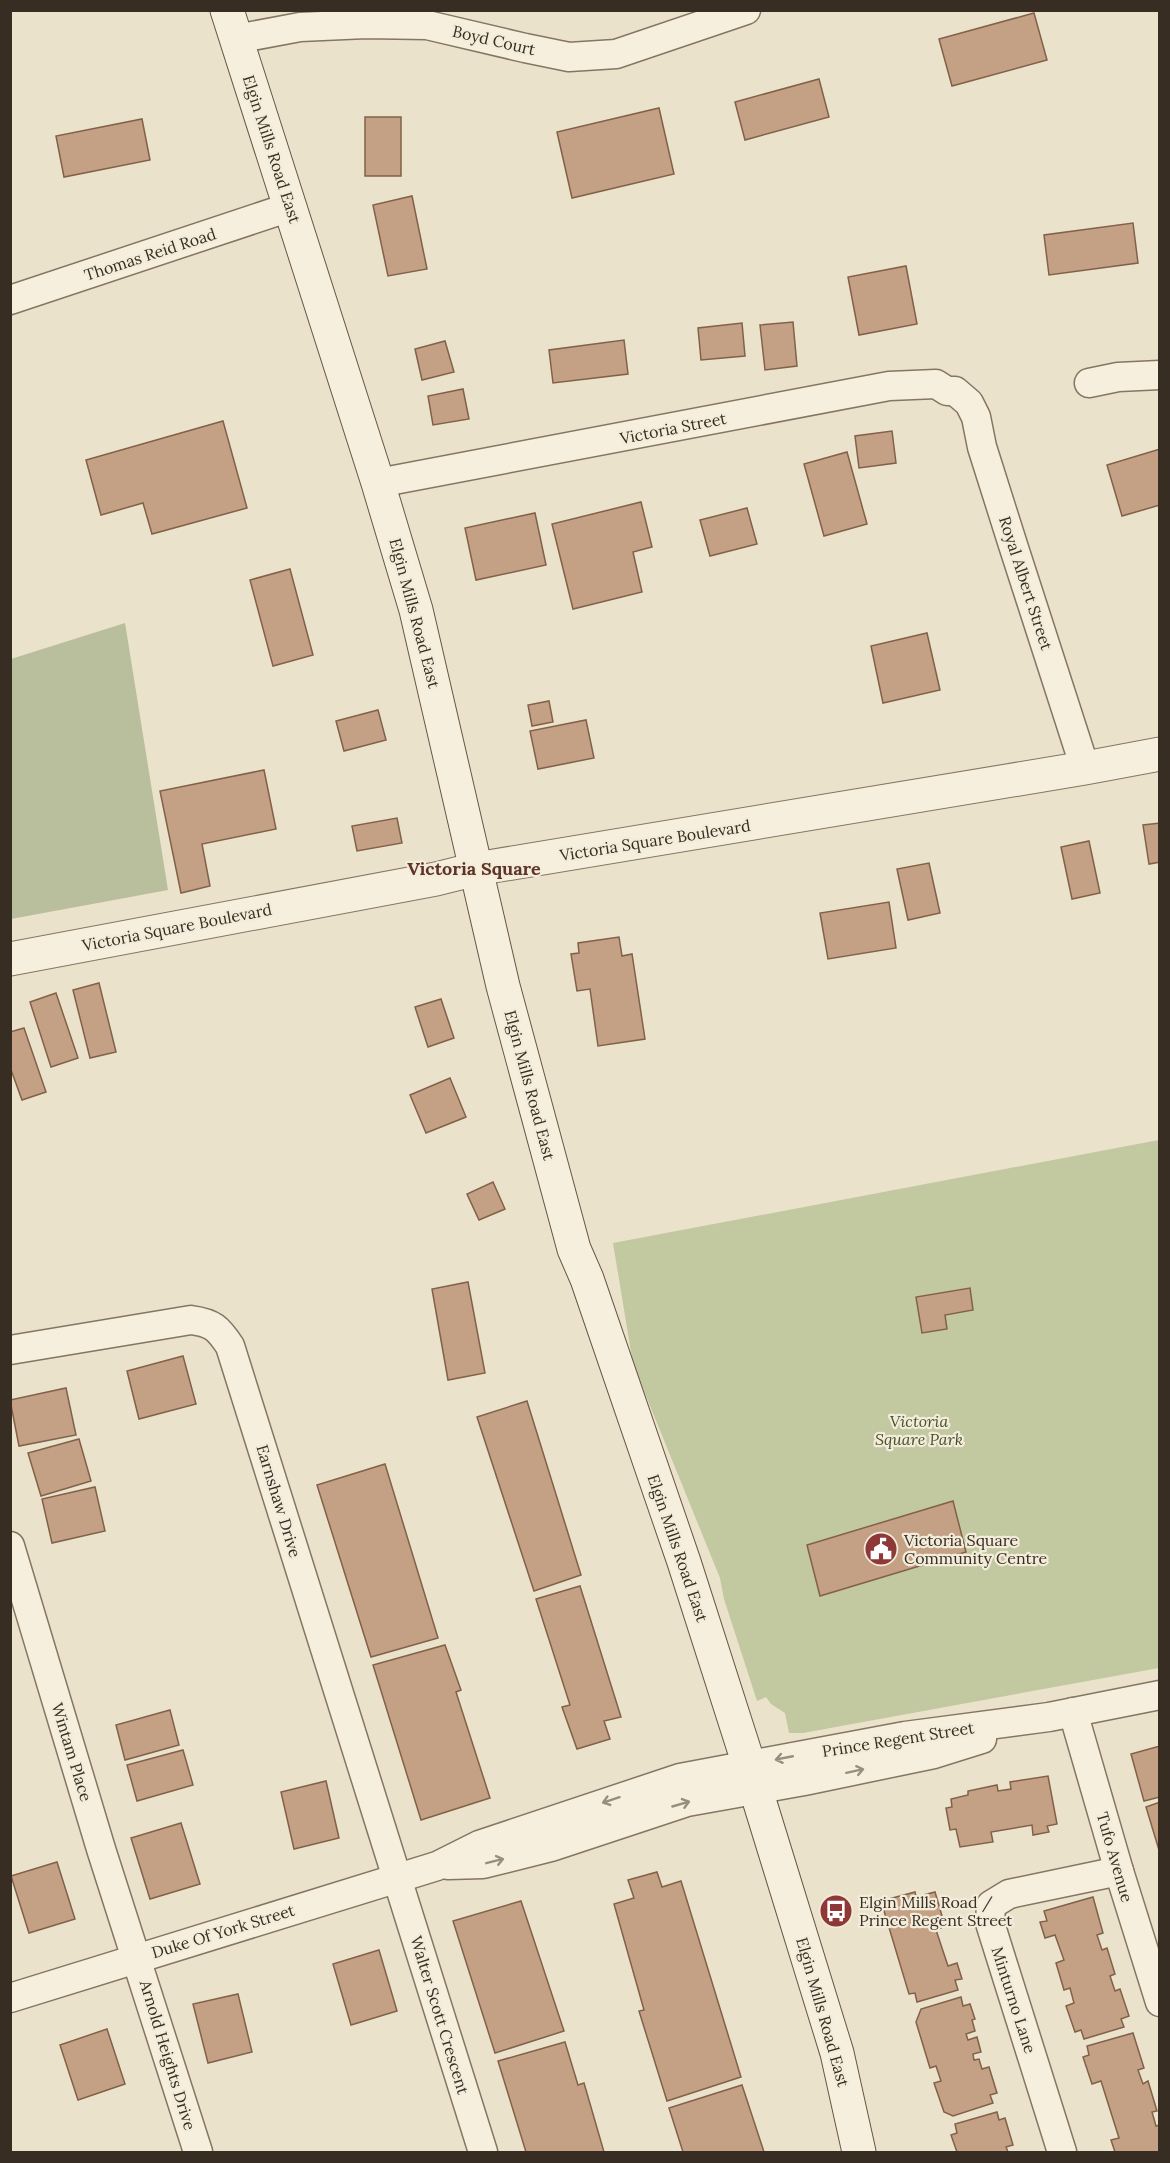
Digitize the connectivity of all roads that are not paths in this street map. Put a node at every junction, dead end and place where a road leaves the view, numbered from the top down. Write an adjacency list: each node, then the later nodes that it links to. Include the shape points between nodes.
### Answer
1 (746, 10): 2 (street, Boyd Court, via 616,54 568,57 427,25)
2 (232, 25): 3 (main road, Elgin Mills Road East)
3 (290, 207): 4 (street, Thomas Reid Road); 8 (main road, Elgin Mills Road East)
4 (10, 300)
5 (1160, 375): 6 (street, via 1118,376)
6 (1089, 383)
7 (965, 399): 8 (street, Victoria Street, via 936,384 889,386); 10 (street, Royal Albert Street, via 976,417 982,447)
8 (378, 483): 11 (main road, Elgin Mills Road East, via 427,651)
9 (1160, 754): 10 (main road, Victoria Square Boulevard)
10 (1085, 768): 11 (main road, Victoria Square Boulevard)
11 (476, 869): 12 (main road, Victoria Square Boulevard); 17 (main road, Elgin Mills Road East, via 503,986 574,1249 684,1562)
12 (10, 959)
13 (10, 1350): 19 (street, Earnshaw Drive, via 191,1320 219,1329 234,1357)
14 (10, 1546): 20 (street, Wintam Place)
15 (1160, 1695): 16 (street, Prince Regent Street)
16 (1061, 1714): 17 (street, Prince Regent Street, via 934,1754); 18 (street, Tufo Avenue)
17 (752, 1777): 19 (street, Duke Of York Street, via 551,1847 483,1864 436,1866); 25 (main road, Elgin Mills Road East, via 837,2054)
18 (1119, 1871): 22 (street, Tufo Avenue); 26 (street, Minturno Lane, via 1009,1894 991,1905 990,1923)
19 (396, 1878): 20 (street, Duke Of York Street); 24 (street, Walter Scott Crescent)
20 (137, 1958): 21 (street, Duke Of York Street); 23 (street, Arnold Heights Drive)
21 (10, 1998)
22 (1160, 2002)
23 (198, 2152)
24 (483, 2152)
25 (859, 2152)
26 (1062, 2152)

